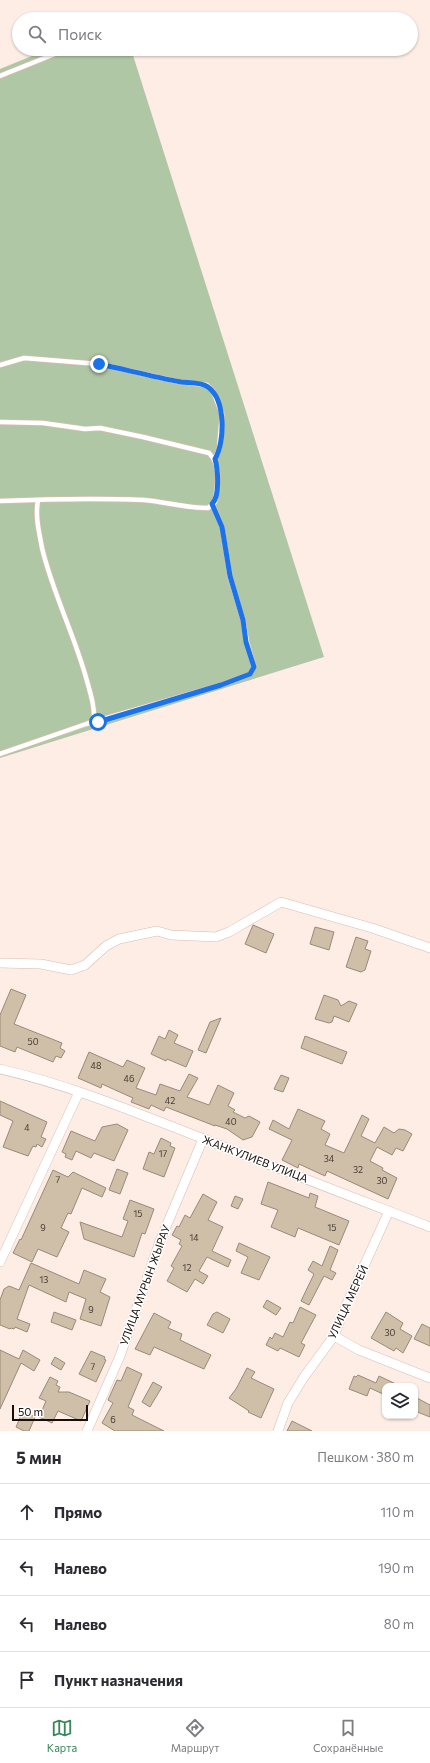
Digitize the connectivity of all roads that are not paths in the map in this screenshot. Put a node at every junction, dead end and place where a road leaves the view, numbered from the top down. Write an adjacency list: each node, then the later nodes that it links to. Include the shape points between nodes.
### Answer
1 (47, 56): 2 (lane)
2 (0, 76)
3 (0, 366): 5 (lane, via 24,358 99,364 180,382 206,385 213,391 222,414 219,449)
4 (0, 422): 5 (lane, via 100,428 192,448)
5 (215, 459): 8 (lane, via 218,468 215,502)
6 (38, 500): 7 (lane); 8 (lane, via 102,498 150,501 192,508 208,508); 9 (lane, via 36,513 44,557 83,667 95,710)
7 (0, 501)
8 (212, 504): 9 (lane, via 222,527 230,576 243,620 246,642 254,661 252,671 242,678 221,685)
9 (94, 723): 10 (lane)
10 (0, 754)
11 (430, 948): 12 (street, via 372,928 281,902 228,932 216,936 171,935 157,931 119,938 84,965 71,970 41,964)
12 (0, 963)
13 (0, 1069): 14 (street, ЖАНКУЛИЕВ УЛИЦА)
14 (79, 1092): 15 (street, ЖАНКУЛИЕВ УЛИЦА); 18 (street)
15 (202, 1139): 16 (street, ЖАНКУЛИЕВ УЛИЦА); 21 (street, УЛИЦА МУРЫН ЖЫРАУ, via 160,1241 120,1356)
16 (389, 1211): 17 (street, ЖАНКУЛИЕВ УЛИЦА); 19 (street, УЛИЦА МЕРЕЙ)
17 (430, 1227)
18 (0, 1262)
19 (334, 1336): 20 (street, via 359,1350); 22 (street, УЛИЦА МЕРЕЙ, via 288,1403)
20 (430, 1378)
21 (87, 1431)
22 (278, 1431)

